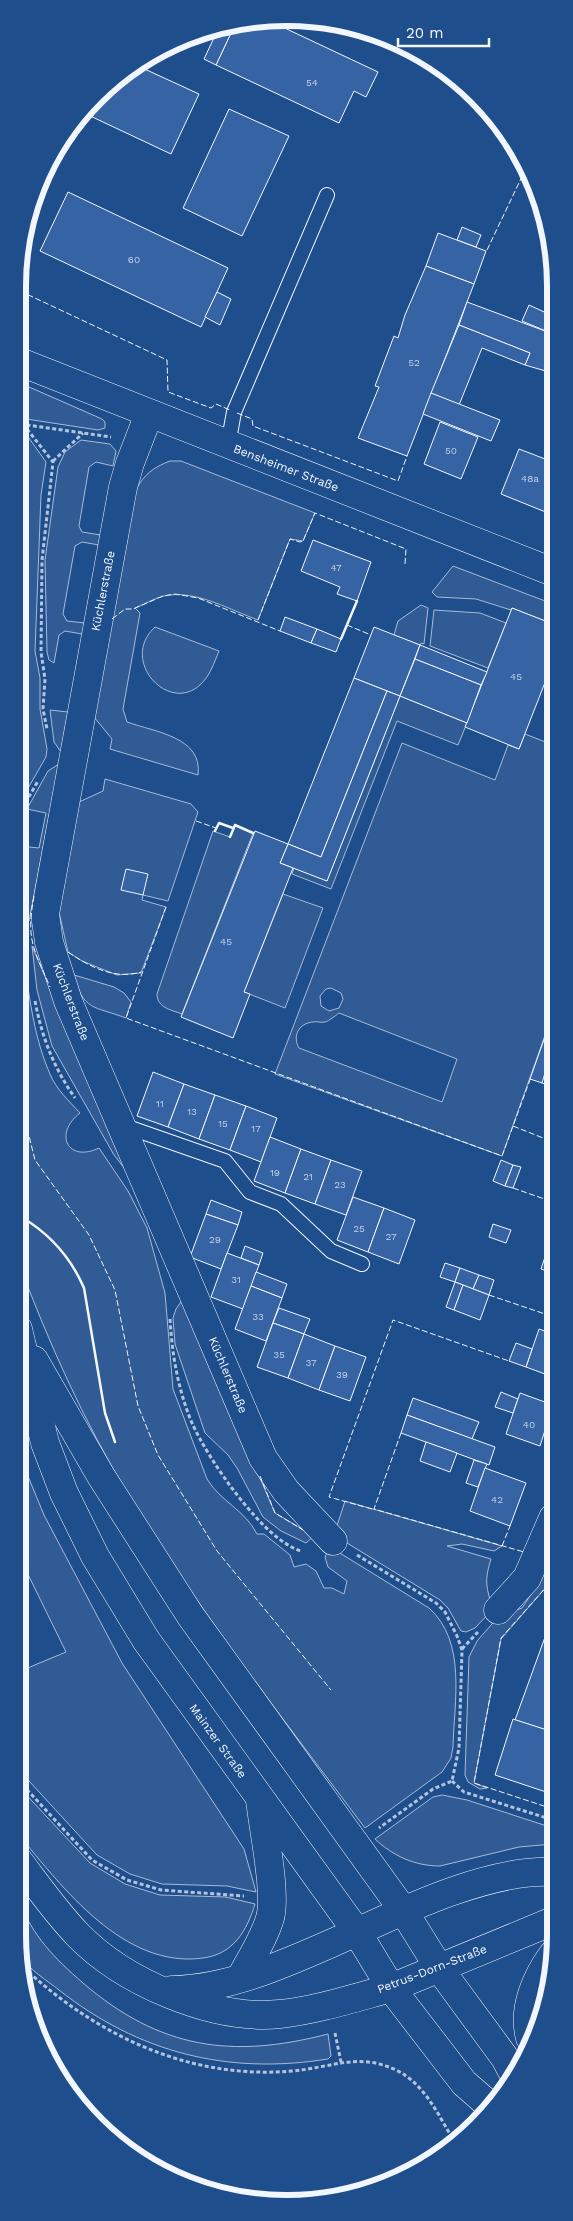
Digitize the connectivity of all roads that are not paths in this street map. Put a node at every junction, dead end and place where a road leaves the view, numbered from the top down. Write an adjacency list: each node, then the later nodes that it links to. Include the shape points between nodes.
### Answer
1 (327, 195): 4 (lane, via 234,412)
2 (26, 364): 3 (street, Bensheimer Straße)
3 (149, 414): 4 (street, Bensheimer Straße); 6 (street, Küchlerstraße, via 123,487 64,760 45,914 45,927 68,1001)
4 (228, 445): 5 (street, Bensheimer Straße)
5 (547, 570)
6 (122, 1125): 7 (lane, via 225,1160 250,1192 281,1204 331,1251); 11 (street, Küchlerstraße, via 263,1458 286,1492)
7 (362, 1264)
8 (26, 1344): 16 (street, Mainzer Straße, via 147,1551)
9 (26, 1360): 13 (street, Mainzer Straße, via 45,1443 64,1493 95,1556 146,1640)
10 (547, 1532): 12 (street, via 527,1578)
11 (333, 1541)
12 (498, 1610)
13 (260, 1800): 18 (street, Mainzer Straße); 21 (street, via 272,1898 270,1917 263,1938)
14 (26, 1870): 23 (street, Petrus-Dorn-Straße, via 77,1934 94,1949 138,1979)
15 (547, 1873): 16 (street, Petrus-Dorn-Straße, via 511,1876)
16 (403, 1910): 18 (street, Petrus-Dorn-Straße); 20 (street, Mainzer Straße)
17 (547, 1923): 20 (street, Petrus-Dorn-Straße)
18 (357, 1932): 21 (street, Petrus-Dorn-Straße); 22 (street, Mainzer Straße)
19 (545, 1967): 24 (street, via 532,1995 528,2011)
20 (439, 1968): 22 (street, Petrus-Dorn-Straße); 25 (street, Mainzer Straße)
21 (241, 1977): 23 (street, Petrus-Dorn-Straße, via 206,1987)
22 (391, 1988): 23 (street, Petrus-Dorn-Straße, via 309,2009 249,2015 202,2005); 26 (street, Mainzer Straße, via 464,2083)
23 (163, 1990)
24 (529, 2028)
25 (510, 2068)
26 (486, 2102)

